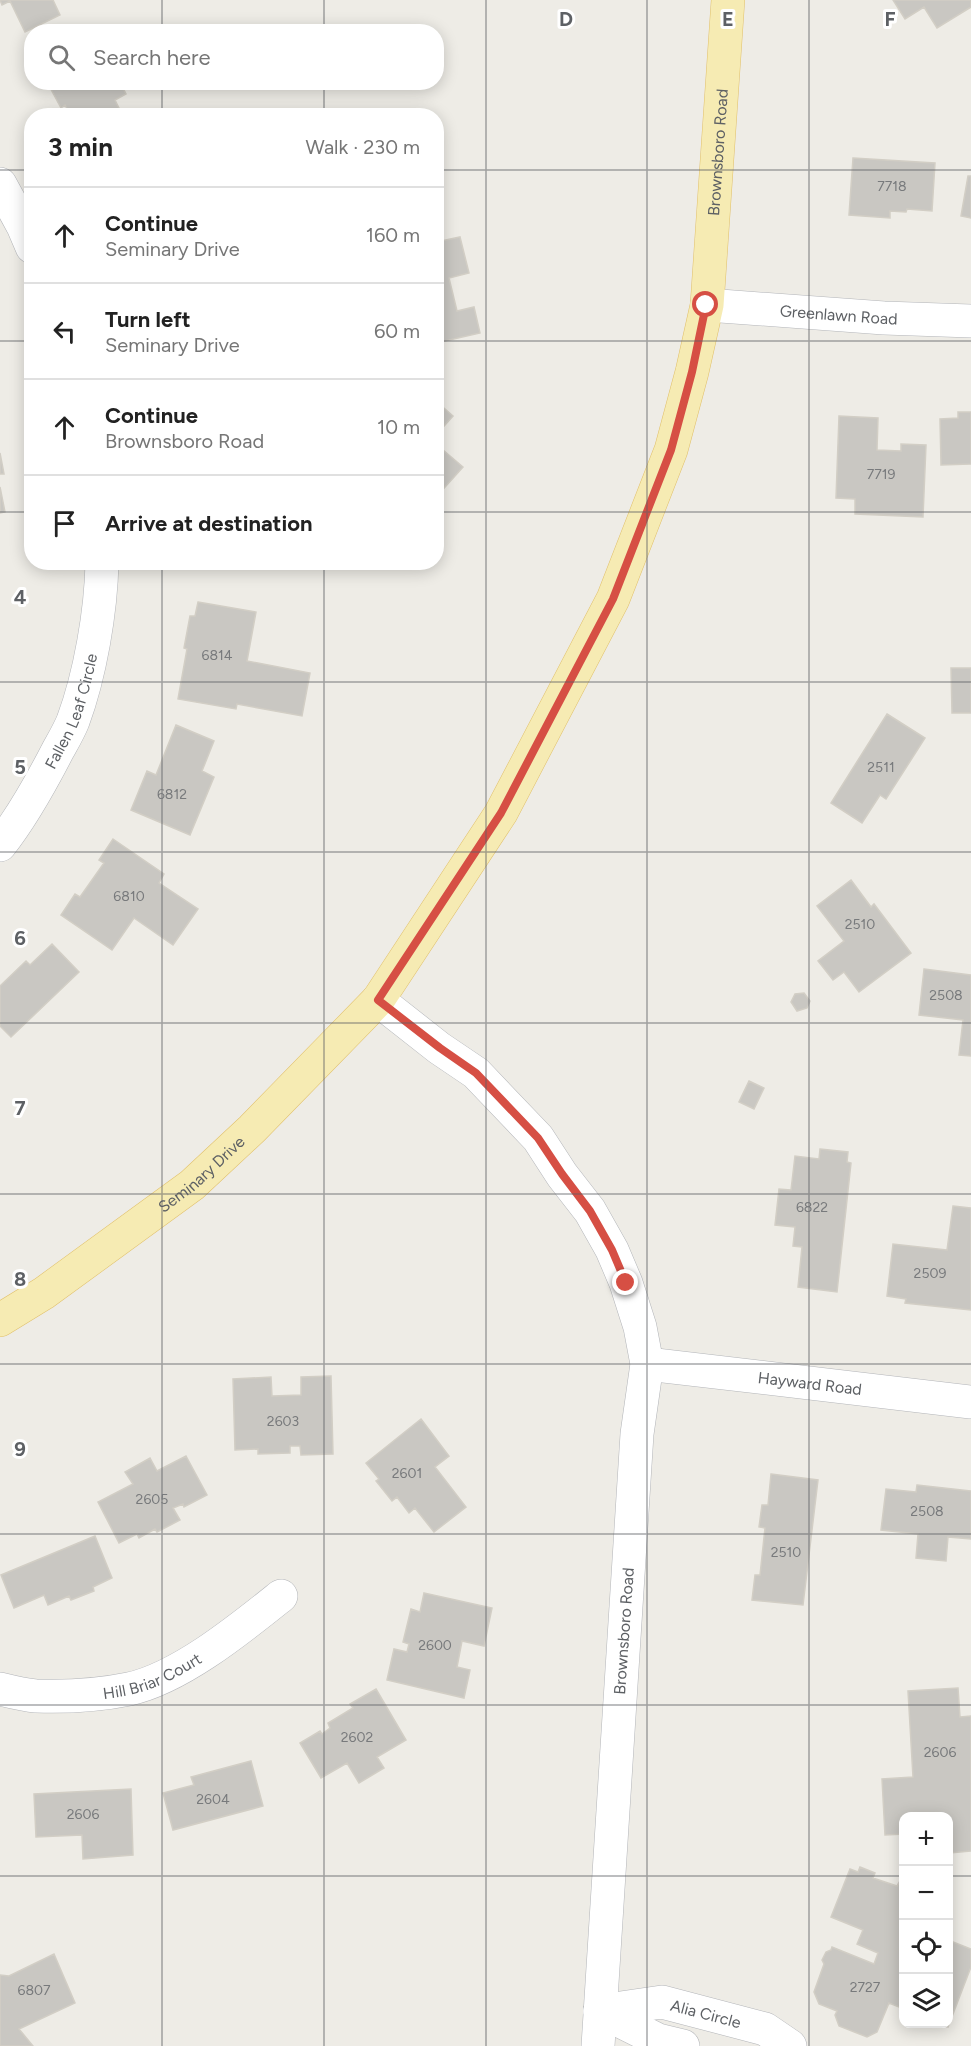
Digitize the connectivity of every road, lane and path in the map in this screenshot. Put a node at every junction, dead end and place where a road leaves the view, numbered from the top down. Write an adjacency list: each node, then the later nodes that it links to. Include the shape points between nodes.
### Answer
1 (728, 0): 4 (main road, Brownsboro Road)
2 (0, 184): 3 (street)
3 (24, 228)
4 (706, 305): 5 (street, Greenlawn Road); 8 (main road, Seminary Drive, via 671,450 613,599 501,813)
5 (971, 321)
6 (102, 570): 7 (street, Fallen Leaf Circle, via 92,652 72,722 18,823)
7 (0, 845)
8 (378, 1000): 9 (main road, Seminary Drive, via 192,1185 44,1293); 10 (street, Brownsboro Road, via 476,1073 538,1138 598,1225 626,1283)
9 (0, 1320)
10 (647, 1364): 11 (street, Hayward Road); 14 (street, Brownsboro Road, via 637,1434)
11 (971, 1402)
12 (281, 1596): 13 (street, Hill Briar Court, via 238,1631 173,1672 130,1689 36,1696)
13 (0, 1689)
14 (600, 2011): 15 (street, Brownsboro Road); 16 (street, via 658,2040); 17 (street, Alia Circle, via 662,2002 765,2029)
15 (598, 2046)
16 (683, 2046)
17 (790, 2046)

